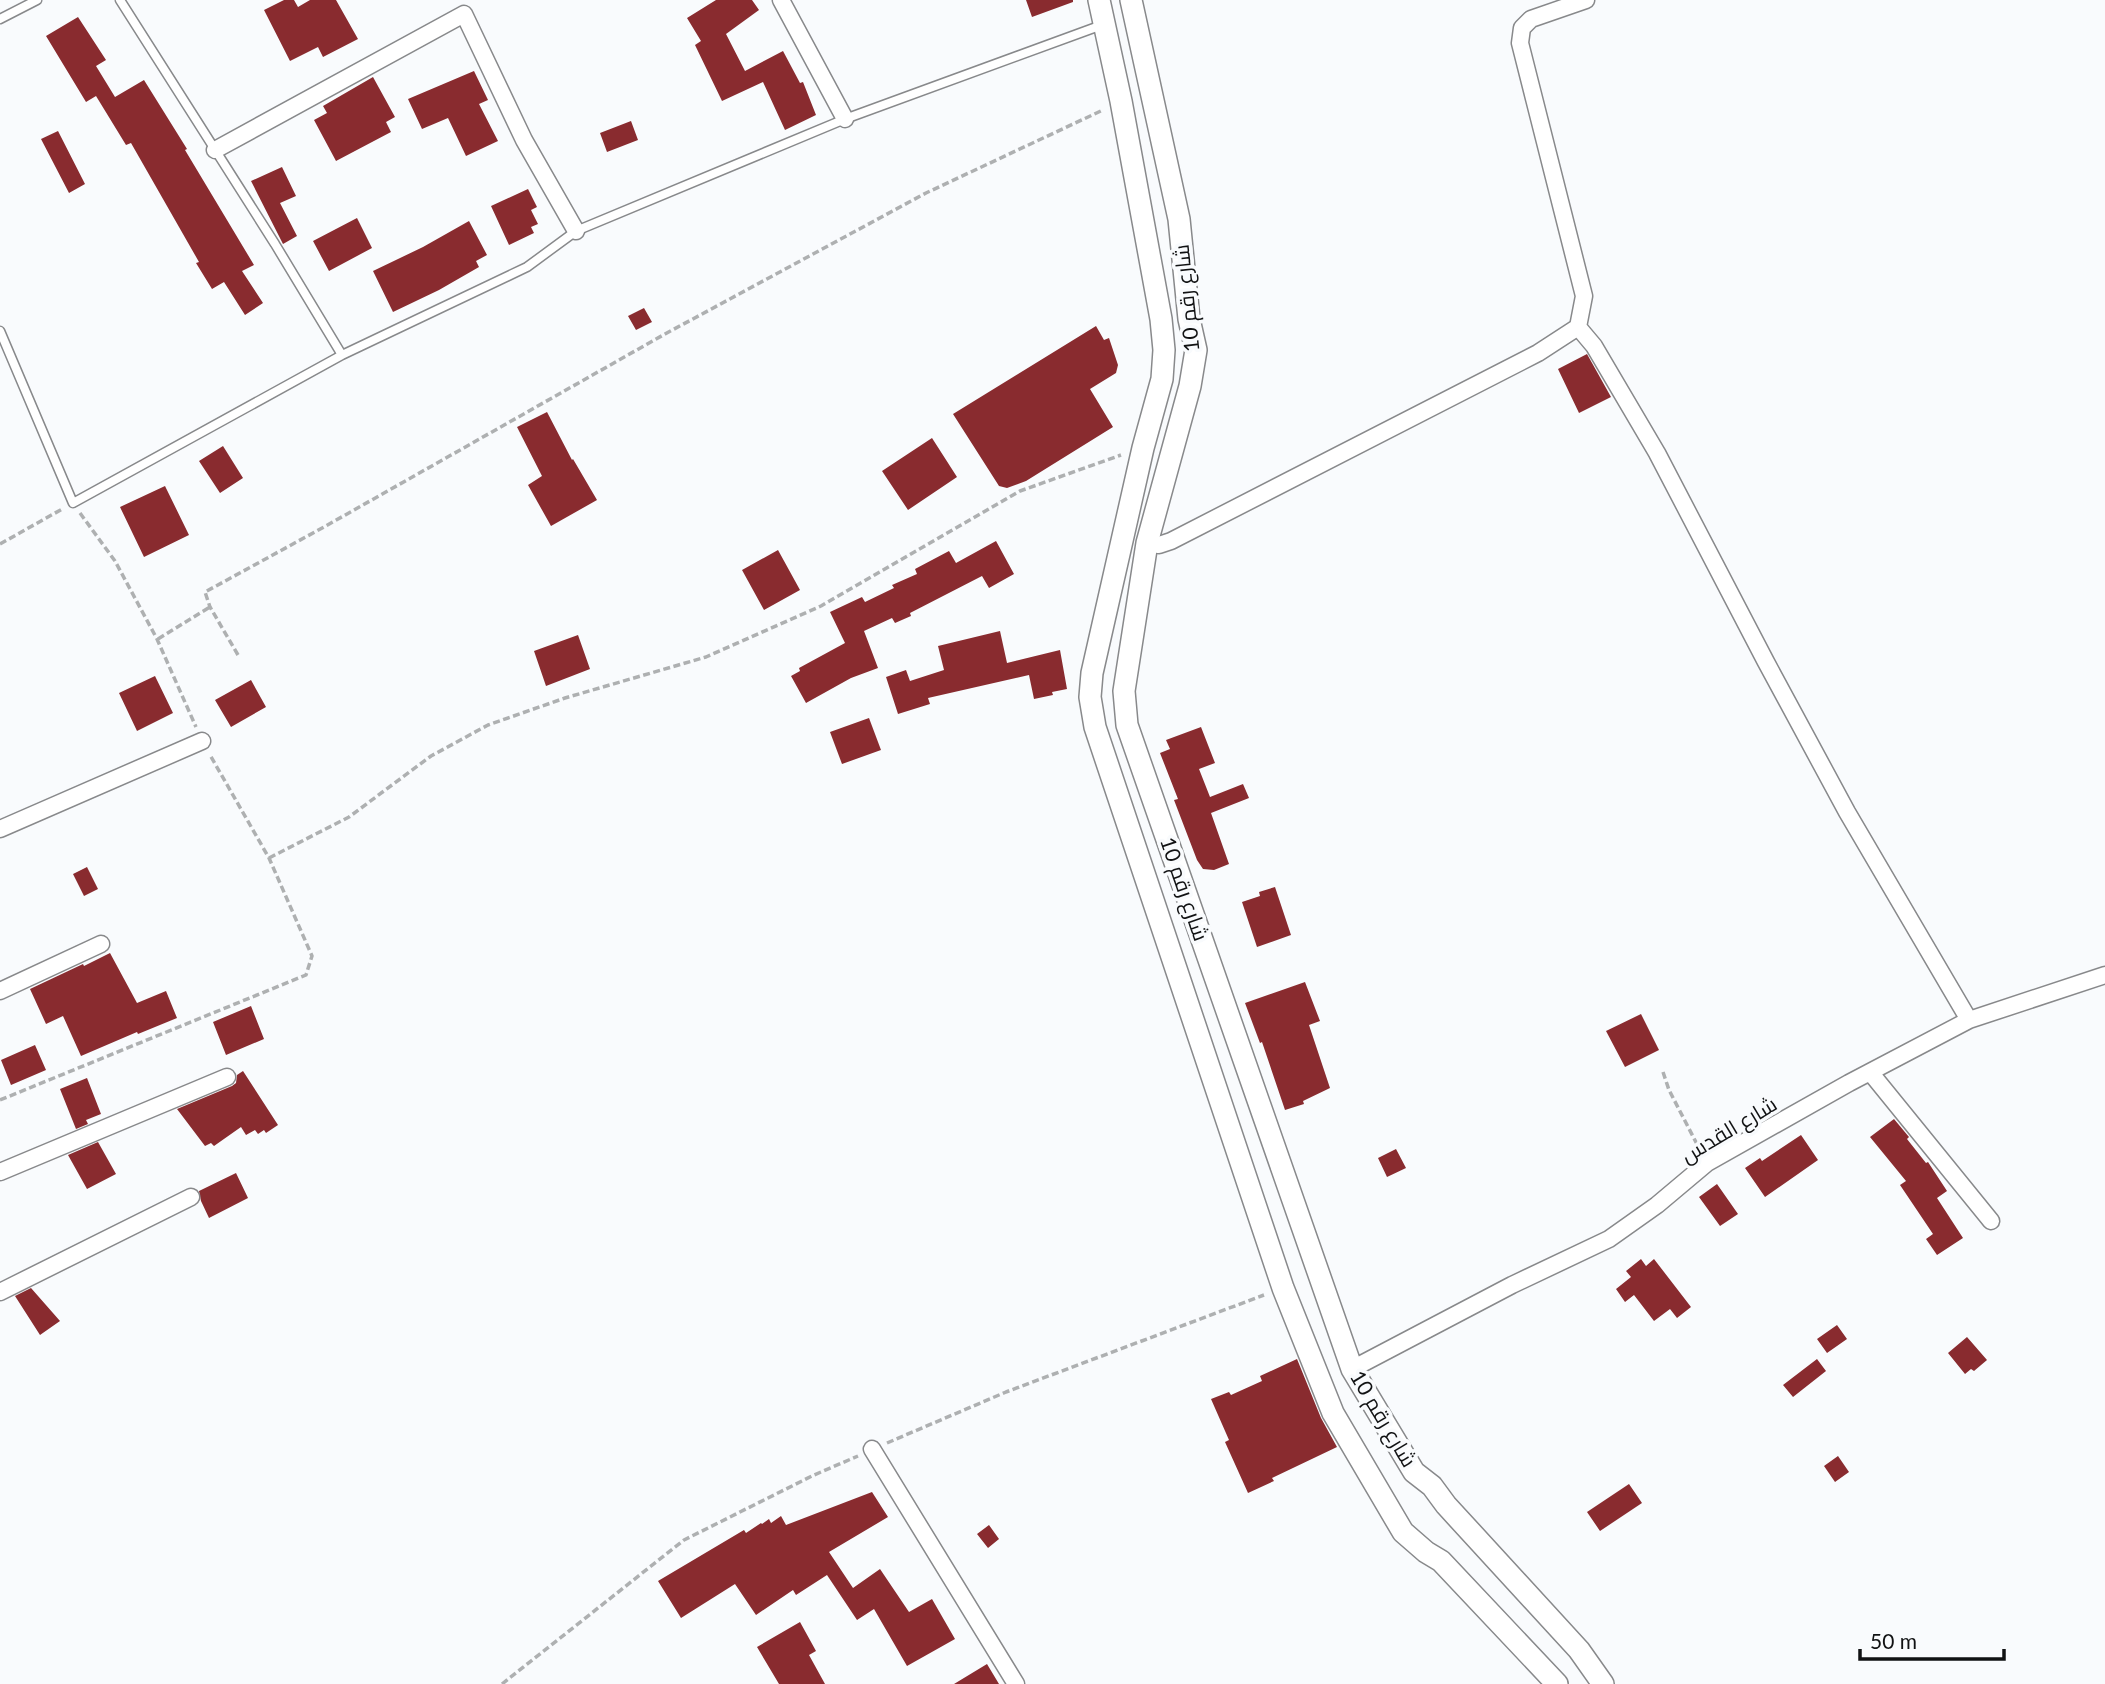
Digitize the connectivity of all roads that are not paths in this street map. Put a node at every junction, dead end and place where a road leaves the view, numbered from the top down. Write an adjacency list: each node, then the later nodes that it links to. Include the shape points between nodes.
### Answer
1 (37, 0): 8 (lane)
2 (120, 0): 11 (lane)
3 (781, 0): 10 (street)
4 (1099, 0): 9 (main road, شارع رقم 10)
5 (1131, 0): 16 (main road, شارع رقم 10, via 1180,219 1196,350)
6 (1586, 0): 13 (street, via 1531,19 1522,28 1520,43 1584,296)
7 (465, 7): 11 (street); 12 (street, via 524,140)
8 (0, 19)
9 (1104, 24): 10 (lane); 32 (main road, شارع رقم 10, via 1164,350 1092,673 1090,697 1096,727 1283,1288 1333,1413 1403,1532 1441,1561)
10 (845, 119): 12 (lane)
11 (215, 150): 15 (lane)
12 (576, 231): 15 (lane, via 527,267)
13 (1578, 327): 16 (street, via 1538,353 1171,541); 22 (street, via 1657,453 1835,789)
14 (0, 331): 15 (lane, via 73,503)
15 (342, 355)
16 (1147, 543): 29 (main road, شارع رقم 10, via 1124,691 1127,725)
17 (202, 741): 18 (street)
18 (0, 829)
19 (101, 944): 21 (street)
20 (2105, 975): 22 (street, شارع القدس)
21 (0, 991)
22 (1969, 1020): 23 (street, شارع القدس)
23 (1870, 1072): 27 (street); 29 (street, شارع القدس, via 1707,1163 1609,1238)
24 (227, 1077): 25 (street)
25 (0, 1172)
26 (191, 1197): 28 (street)
27 (1992, 1221)
28 (0, 1292)
29 (1352, 1369): 33 (main road, شارع رقم 10, via 1414,1472 1432,1486)
30 (872, 1450): 31 (street)
31 (1016, 1684)
32 (1557, 1684)
33 (1603, 1684)

